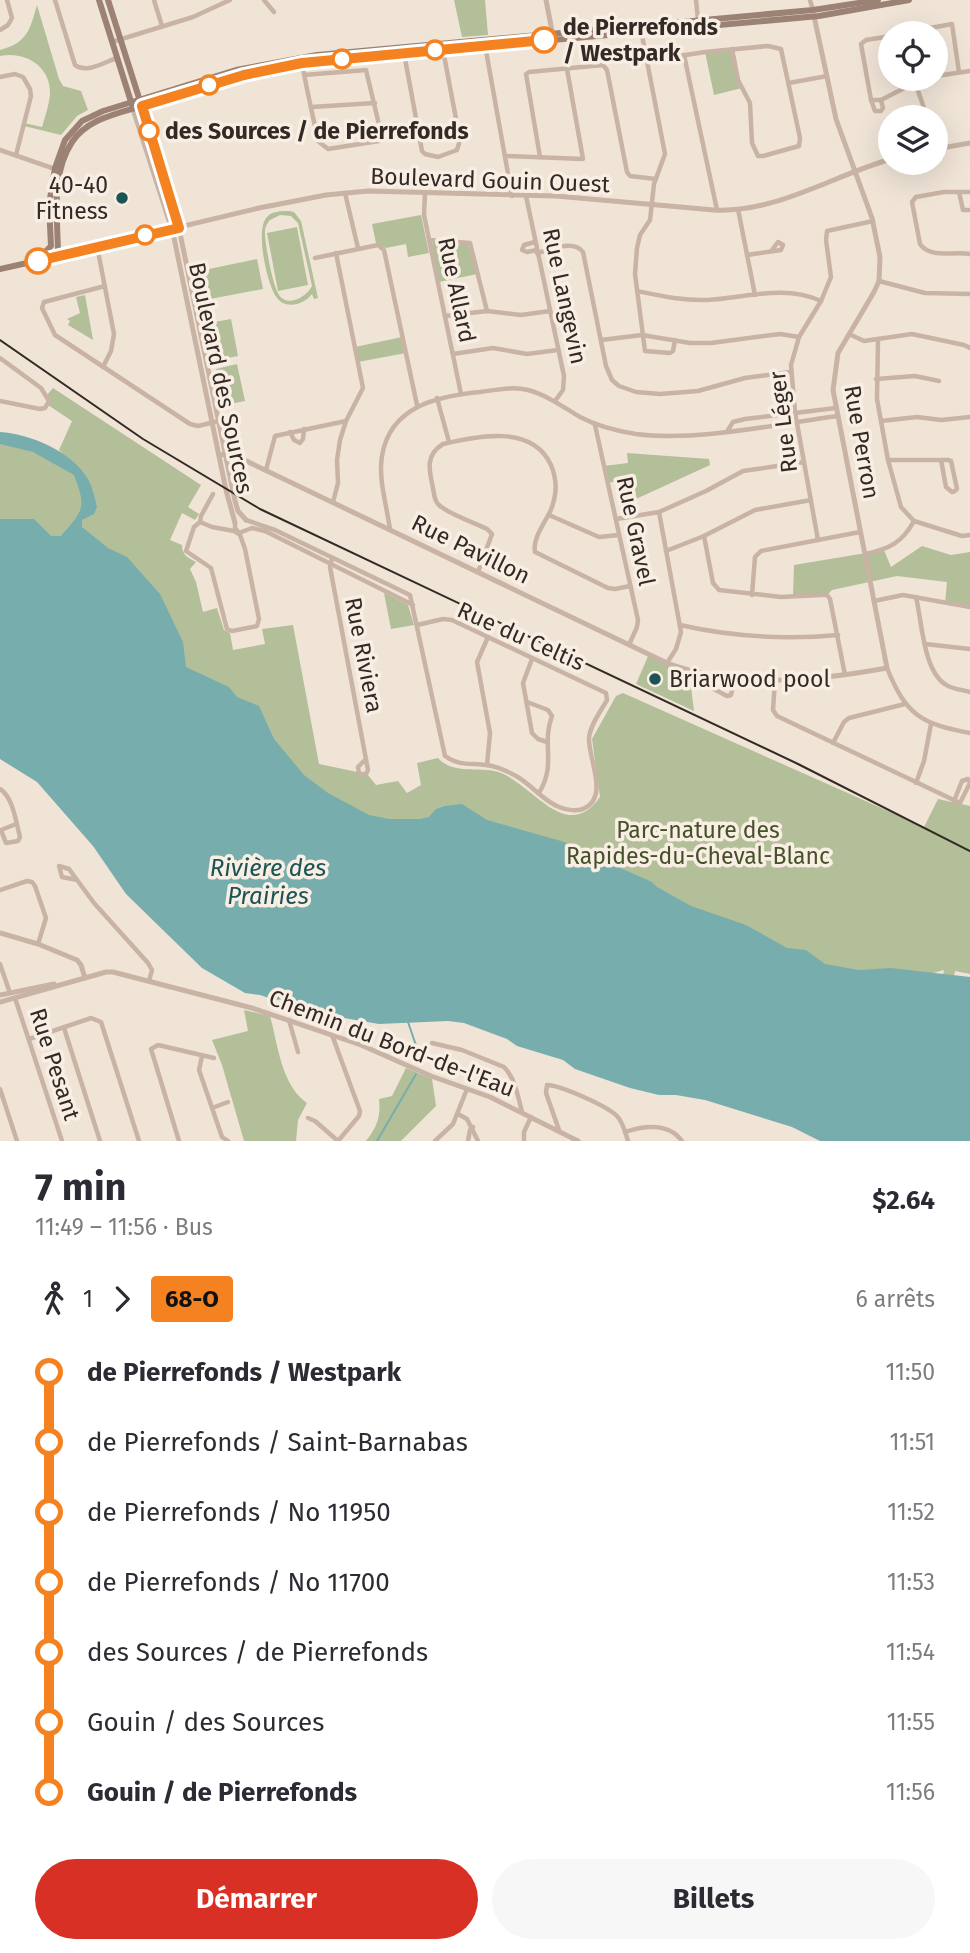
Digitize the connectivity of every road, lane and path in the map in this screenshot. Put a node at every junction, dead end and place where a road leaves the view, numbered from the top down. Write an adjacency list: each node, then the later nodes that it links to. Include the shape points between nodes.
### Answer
1 (7, 0): 19 (street, via 12,18)
2 (55, 0): 29 (street, via 78,68)
3 (99, 0): 23 (main road, Boulevard des Sources)
4 (108, 0): 22 (main road, Boulevard des Sources)
5 (154, 0): 17 (street)
6 (230, 0): 17 (street, via 193,18)
7 (264, 0): 13 (street)
8 (546, 0): 20 (street)
9 (696, 0): 15 (street)
10 (810, 0): 14 (street)
11 (878, 0): 14 (main road)
12 (909, 0): 14 (main road)
13 (274, 12)
14 (813, 13): 15 (main road); 18 (main road); 37 (street)
15 (698, 20): 18 (main road)
16 (948, 24): 34 (street)
17 (162, 26): 22 (street)
18 (641, 29): 20 (main road); 31 (street)
19 (0, 30)
20 (553, 36): 24 (main road)
21 (878, 38): 41 (street, via 860,44)
22 (121, 39): 23 (street); 43 (main road, Boulevard des Sources)
23 (112, 42): 29 (main road, Boulevard des Sources)
24 (484, 43): 26 (main road); 27 (main road); 51 (street)
25 (732, 49): 28 (street); 39 (street, via 781,48); 39 (street, via 738,80 750,103 751,137 758,156 786,151 800,143)
26 (404, 50): 27 (main road); 27 (street, via 422,151 438,157 457,150 460,140); 30 (main road)
27 (443, 50)
28 (684, 55): 31 (street); 65 (street)
29 (117, 58): 45 (main road, Boulevard des Sources)
30 (302, 60): 36 (street); 43 (main road)
31 (647, 61): 56 (street, via 665,155)
32 (567, 69): 52 (street, via 526,75); 52 (street, via 583,159); 56 (street, via 606,67 626,172)
33 (970, 71): 34 (street)
34 (959, 72): 35 (street)
35 (948, 74)
36 (304, 75): 44 (street, via 365,69); 46 (street)
37 (827, 76): 39 (street); 55 (street)
38 (0, 77): 50 (street, via 23,77 30,89)
39 (789, 83)
40 (893, 91): 42 (street)
41 (871, 100): 42 (street); 42 (street, via 875,111 881,111)
42 (881, 100)
43 (141, 103): 45 (main road); 68 (street, Boulevard des Sources)
44 (375, 103): 46 (street); 46 (street, via 379,141 328,149 318,141)
45 (132, 106): 54 (main road, via 95,114 78,124 65,140); 69 (street, Boulevard des Sources)
46 (311, 107)
47 (970, 144): 48 (street)
48 (948, 147)
49 (0, 150): 50 (street)
50 (16, 155): 54 (street)
51 (506, 156): 52 (street); 61 (street)
52 (540, 157)
53 (878, 164): 55 (street, Boulevard Gouin Ouest)
54 (58, 169): 78 (main road); 80 (main road, via 49,205 51,244)
55 (855, 172): 64 (street, Boulevard Gouin Ouest, via 791,197); 67 (street)
56 (656, 179): 63 (street)
57 (959, 192): 58 (street); 66 (street, via 961,207); 77 (street, via 916,197 912,202 923,249)
58 (970, 192)
59 (345, 193): 60 (street, Boulevard Gouin Ouest); 68 (street, Boulevard Gouin Ouest); 73 (street)
60 (425, 193): 61 (street, Boulevard Gouin Ouest); 70 (street, Rue Allard, via 423,212)
61 (512, 195): 62 (street, Boulevard Gouin Ouest)
62 (526, 196): 63 (street, Boulevard Gouin Ouest); 71 (street, Rue Langevin)
63 (651, 205): 65 (street, Boulevard Gouin Ouest); 85 (street, via 650,220 637,248)
64 (738, 209): 65 (street, Boulevard Gouin Ouest); 79 (street)
65 (717, 210)
66 (970, 210)
67 (873, 221): 83 (street); 88 (street, Rue Léger, via 827,231 831,277)
68 (179, 228): 69 (street, Boulevard Gouin Ouest); 115 (street, Boulevard des Sources)
69 (172, 229): 72 (street, Boulevard Gouin Ouest); 119 (street, Boulevard des Sources)
70 (429, 240): 89 (street, via 470,243); 91 (street, Rue Allard)
71 (535, 242): 75 (street, Rue Langevin); 75 (street, via 522,250)
72 (97, 246): 78 (street, Boulevard Gouin Ouest); 84 (street)
73 (358, 248): 76 (street); 110 (street, via 378,245 384,250)
74 (772, 250): 79 (street)
75 (537, 251): 90 (street, Rue Langevin); 96 (street, via 580,247)
76 (336, 253): 81 (street); 116 (street, via 363,388)
77 (970, 254)
78 (58, 255): 80 (street, Boulevard Gouin Ouest); 82 (main road, Boulevard Gouin Ouest)
79 (747, 255): 87 (street)
80 (40, 257): 82 (main road, Boulevard Gouin Ouest)
81 (315, 258)
82 (1, 269)
83 (879, 281): 86 (street, via 925,293); 92 (street, Rue Perron)
84 (105, 286): 102 (street, via 114,340); 102 (street, via 44,302 42,308 55,335)
85 (637, 291): 87 (street, via 684,300); 93 (street)
86 (970, 294)
87 (755, 295): 88 (street, via 791,292)
88 (821, 300): 94 (street, Rue Léger)
89 (487, 311): 90 (street, via 521,315); 91 (street)
90 (550, 311): 99 (street, Rue Langevin)
91 (445, 317): 100 (street, Rue Allard)
92 (849, 333): 95 (street, via 864,341); 111 (street, Rue Perron, via 834,374)
93 (642, 335): 96 (street); 97 (street); 97 (street, via 645,351 652,353 670,353)
94 (799, 337): 97 (street, via 780,334 711,343); 103 (street, Rue Léger)
95 (878, 339): 98 (street, via 912,334); 104 (street)
96 (601, 340): 103 (street, via 612,380 636,392 698,391)
97 (676, 340)
98 (970, 348)
99 (558, 350): 100 (street, via 527,354 493,348); 109 (street, Rue Langevin, via 564,384)
100 (453, 354): 106 (street, Rue Allard)
101 (0, 358): 108 (street, via 41,388 49,401 40,410)
102 (102, 368): 119 (street, via 190,424)
103 (791, 372): 112 (street, Rue Léger)
104 (876, 379): 105 (street, via 915,376); 118 (street)
105 (939, 381)
106 (461, 394): 107 (street); 109 (street, via 512,388)
107 (437, 398): 110 (street); 124 (street)
108 (0, 401)
109 (554, 402): 120 (street)
110 (417, 405): 142 (street, via 389,433 381,458)
111 (836, 408): 112 (street); 113 (street, Rue Perron)
112 (795, 412): 117 (street, Rue Léger); 122 (street, via 733,422)
113 (838, 416): 117 (street); 144 (street, Rue Perron)
114 (970, 417): 118 (street)
115 (219, 421): 119 (street); 125 (street, Boulevard des Sources)
116 (346, 421): 121 (street); 132 (street)
117 (797, 421): 122 (street); 128 (street, Rue Léger)
118 (881, 421): 126 (street)
119 (212, 422): 125 (street, Boulevard des Sources)
120 (595, 424): 122 (street, via 649,435); 135 (street, Rue Gravel)
121 (304, 429): 123 (street); 123 (street, via 300,443)
122 (728, 430)
123 (289, 432): 129 (street, via 275,436)
124 (449, 442): 134 (street, via 503,435 535,446 556,478); 153 (street, via 436,448 429,460 434,495 439,506 491,532)
125 (222, 455): 129 (street, Rue Pavillon, via 234,455); 136 (street, Boulevard des Sources, via 236,506); 139 (street, Boulevard des Sources)
126 (888, 460): 127 (street); 137 (street, via 901,507)
127 (941, 460): 127 (street, via 946,487 955,491 953,464)
128 (804, 462): 131 (street, Rue Léger); 133 (street, via 743,471)
129 (266, 470): 132 (street, Rue Pavillon)
130 (213, 494): 138 (street)
131 (811, 500): 147 (street, via 755,510); 148 (street, Rue Léger)
132 (332, 502): 142 (street, Rue Pavillon)
133 (659, 512): 135 (street); 150 (street)
134 (549, 515): 145 (street, via 599,537); 154 (street, via 535,541 535,552 608,588)
135 (616, 519): 145 (street, Rue Gravel)
136 (246, 520): 139 (street); 141 (street); 152 (street, via 275,530)
137 (914, 521): 146 (street); 151 (street, via 898,542)
138 (200, 522): 140 (street); 149 (street, via 186,549 211,568 226,628 232,631 259,623)
139 (235, 523): 140 (street); 143 (street)
140 (217, 527): 143 (street)
141 (247, 530): 143 (street); 149 (street); 152 (street, via 265,530)
142 (390, 530): 153 (street, Rue Pavillon)
143 (237, 532): 149 (street)
144 (860, 532): 148 (street); 151 (street, Rue Perron)
145 (620, 535): 154 (street, Rue Gravel)
146 (970, 535)
147 (705, 537): 150 (street); 155 (street, via 715,588)
148 (818, 540): 155 (street, via 757,553)
149 (245, 549)
150 (666, 551): 160 (street)
151 (866, 554): 157 (street, Rue Perron)
152 (331, 561): 159 (street, via 410,595); 180 (street, Rue Riviera)
153 (478, 572): 164 (street, Rue Pavillon)
154 (630, 586): 164 (street, Rue Gravel, via 638,620)
155 (752, 595): 161 (street, via 827,595)
156 (916, 597): 157 (street); 158 (street); 163 (street)
157 (874, 601): 168 (street, Rue Perron)
158 (970, 607)
159 (417, 625): 162 (street, Rue du Celtis, via 449,619); 181 (street, via 443,752 451,761)
160 (680, 625): 161 (street, via 719,634 780,639); 167 (street, via 680,639)
161 (838, 635): 170 (street)
162 (488, 637): 166 (street, Rue du Celtis); 181 (street, via 477,662 490,733)
163 (925, 643): 165 (street); 173 (street, via 929,662 941,682)
164 (629, 645): 167 (street, Rue Pavillon)
165 (970, 649)
166 (533, 659): 174 (street, via 524,678); 185 (street, Rue du Celtis, via 608,696 589,737 597,788 594,799 584,808 568,810)
167 (667, 663): 169 (street, Rue Pavillon)
168 (887, 668): 170 (street, Rue Pavillon); 175 (street, Rue Perron)
169 (709, 675): 171 (street, Rue Pavillon); 171 (street, Rue Pavillon, via 712,688 727,696 734,690)
170 (845, 676): 172 (street, Rue Pavillon)
171 (735, 677): 172 (street, Rue Pavillon)
172 (775, 681): 179 (street, via 774,714)
173 (970, 692)
174 (527, 702): 178 (street, via 534,736); 178 (street, via 551,712)
175 (905, 704): 176 (street, Rue Perron); 179 (street, via 849,718)
176 (931, 724): 177 (street, Rue Perron); 183 (street)
177 (970, 733)
178 (547, 742): 185 (street, via 549,770)
179 (834, 743): 183 (street)
180 (366, 759)
181 (487, 765): 185 (street, via 515,775)
182 (970, 782): 183 (street, via 960,803)
183 (916, 783)
184 (0, 789): 186 (street, via 7,794)
185 (539, 793)
186 (16, 824): 186 (street, via 20,839 6,843 1,830)
187 (77, 880): 193 (street, via 148,963 152,970)
188 (0, 890): 190 (street, via 27,881 35,886 46,918)
189 (0, 933): 190 (street)
190 (38, 944): 192 (street, via 77,960)
191 (0, 964): 195 (street, Rue Pesant)
192 (85, 978): 193 (street, Chemin du Bord-de-l'Eau, via 113,972); 195 (street, Chemin du Bord-de-l'Eau)
193 (149, 981): 197 (street, Chemin du Bord-de-l'Eau)
194 (0, 995): 195 (street)
195 (12, 996): 196 (street); 200 (street, Rue Pesant)
196 (0, 1002)
197 (289, 1019): 199 (street, Chemin du Bord-de-l'Eau); 202 (street)
198 (64, 1028): 200 (street); 218 (street); 219 (street, via 91,1018 101,1022)
199 (332, 1034): 206 (street, Chemin du Bord-de-l'Eau); 222 (street, via 360,1111)
200 (29, 1040): 217 (street, Rue Pesant)
201 (432, 1044): 209 (street, via 462,1050 508,1070)
202 (298, 1052)
203 (202, 1056): 204 (street); 208 (street, via 199,1070); 220 (street, via 158,1045 151,1049)
204 (214, 1058)
205 (0, 1089): 216 (street)
206 (467, 1089): 209 (street, Chemin du Bord-de-l'Eau); 210 (street)
207 (228, 1102): 208 (street)
208 (212, 1108): 221 (street, via 222,1137)
209 (522, 1112): 211 (street, Chemin du Bord-de-l'Eau)
210 (458, 1114): 213 (street); 223 (street)
211 (531, 1117): 214 (street, Chemin du Bord-de-l'Eau); 226 (street)
212 (308, 1118): 222 (street)
213 (473, 1128): 224 (street); 225 (street)
214 (559, 1130): 215 (street, via 547,1085 611,1111); 227 (street, Chemin du Bord-de-l'Eau)
215 (625, 1132): 228 (street); 229 (street, via 652,1126 672,1131)
216 (17, 1141)
217 (62, 1141)
218 (100, 1141)
219 (139, 1141)
220 (178, 1141)
221 (228, 1141)
222 (338, 1141)
223 (435, 1141)
224 (468, 1141)
225 (478, 1141)
226 (524, 1141)
227 (578, 1141)
228 (628, 1141)
229 (682, 1141)

